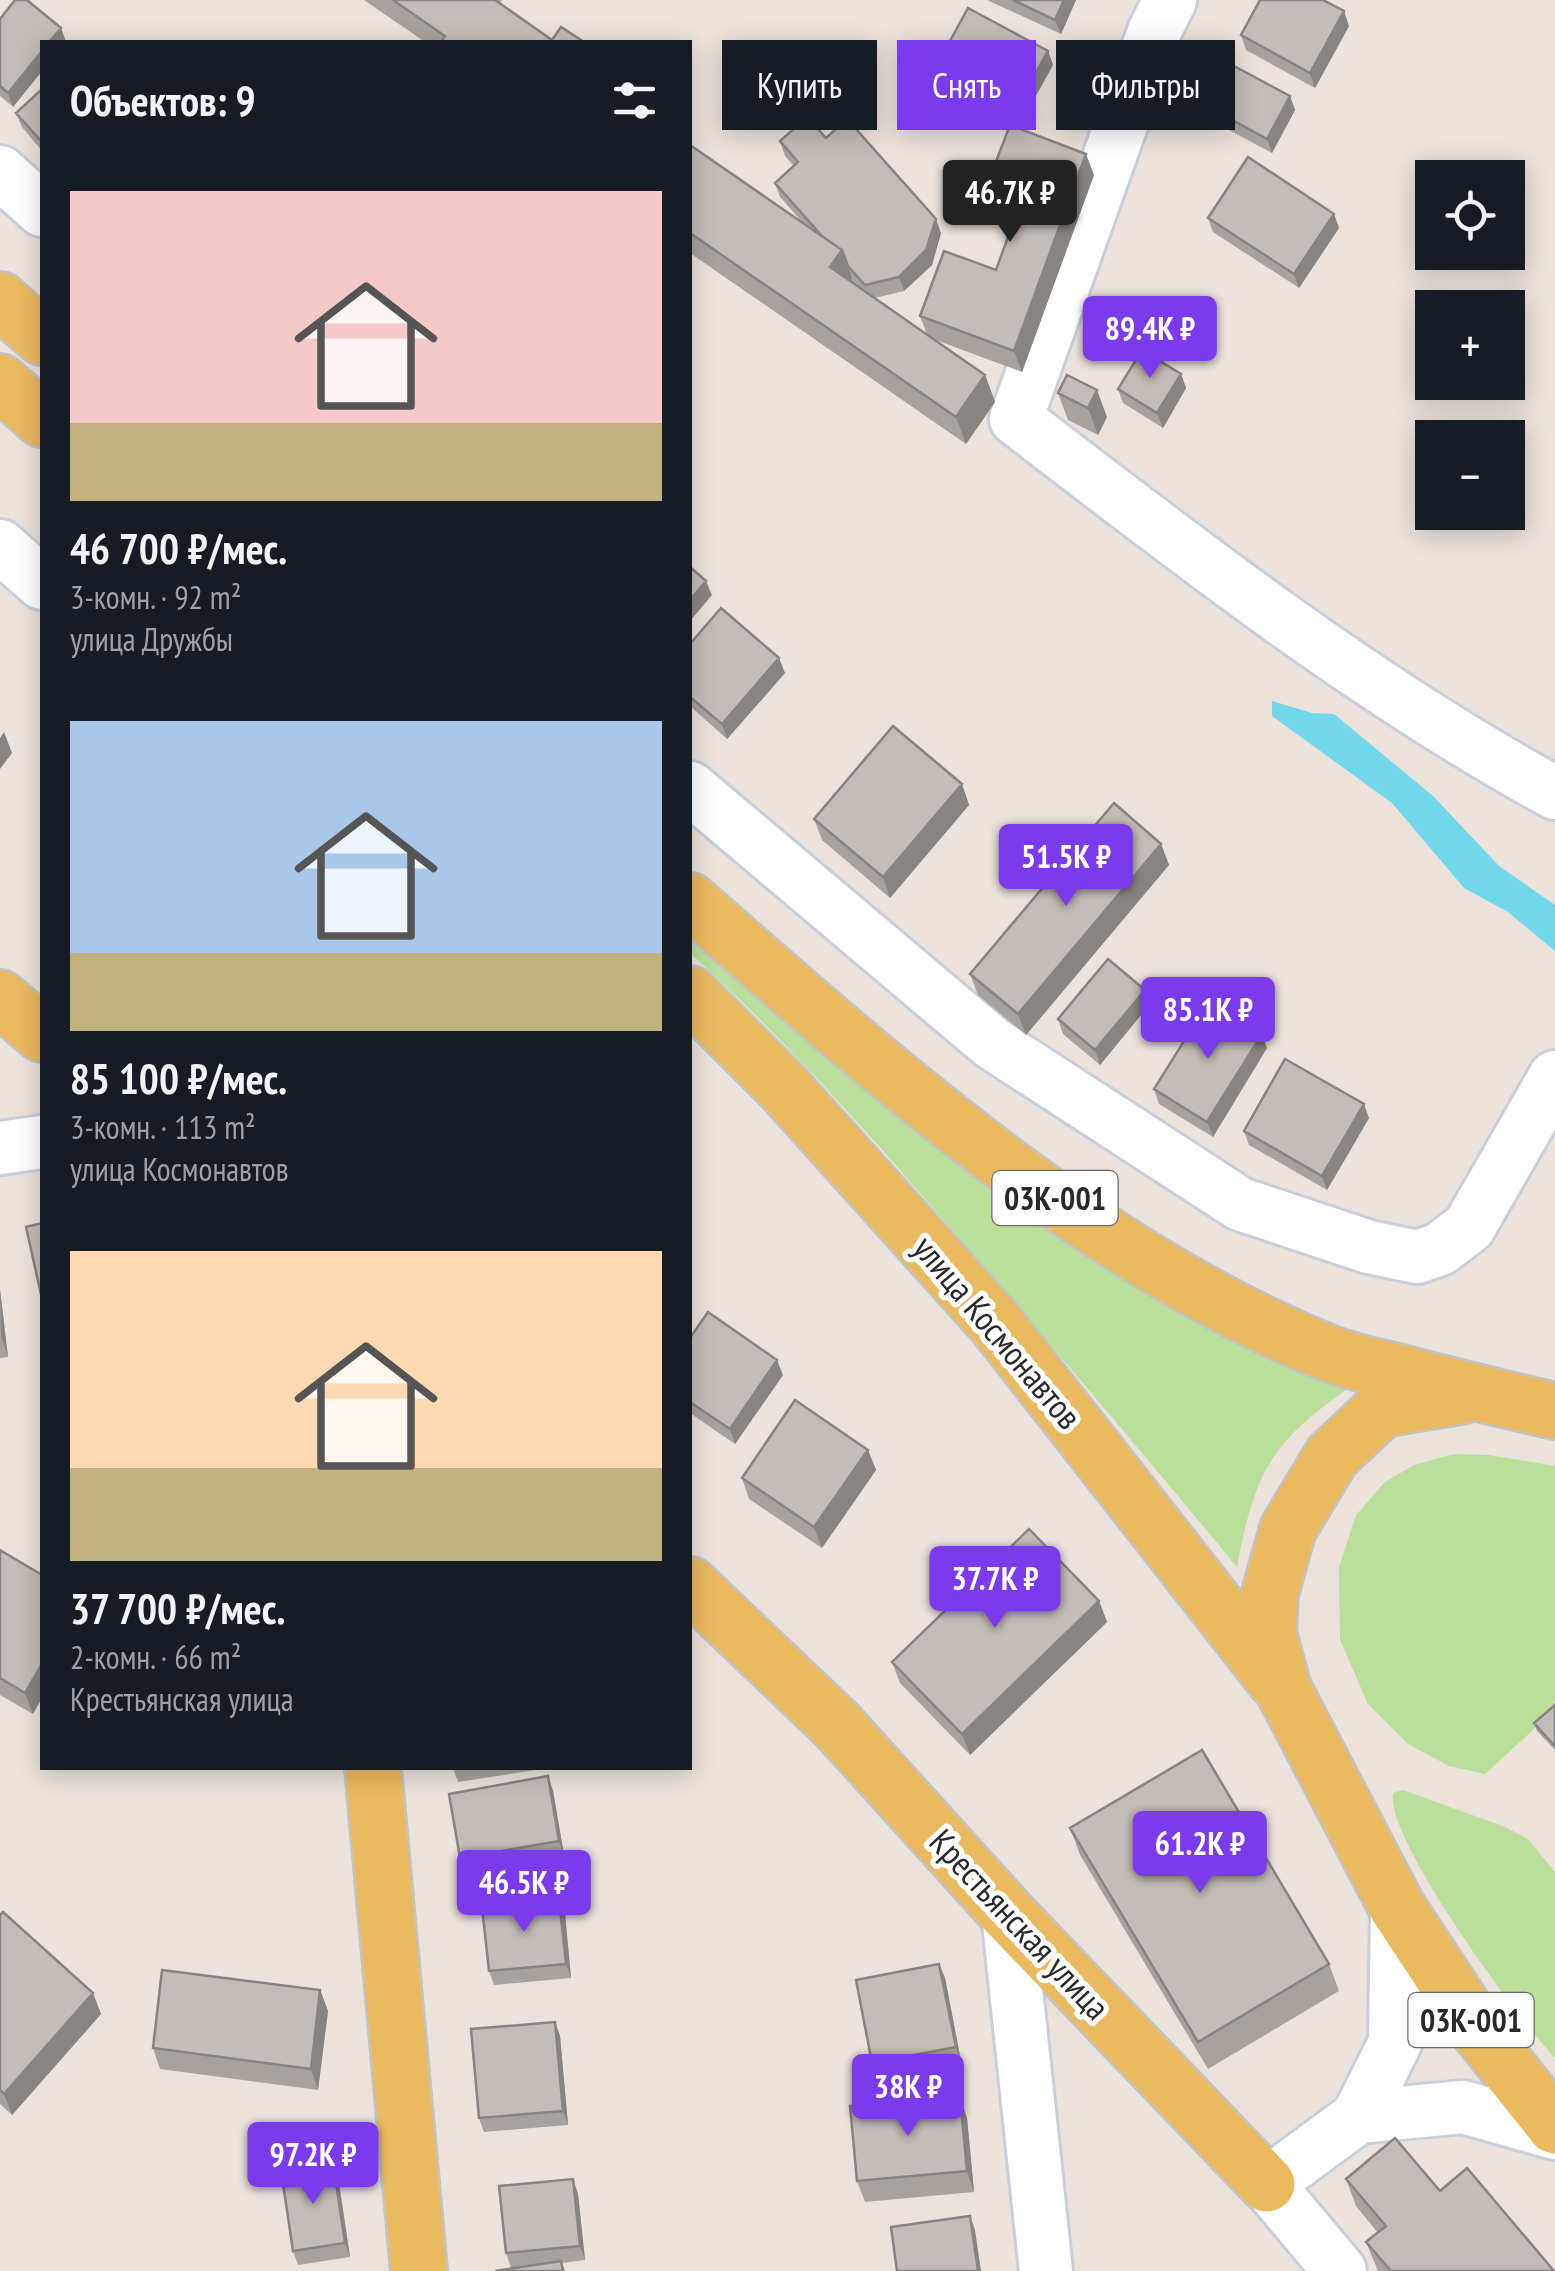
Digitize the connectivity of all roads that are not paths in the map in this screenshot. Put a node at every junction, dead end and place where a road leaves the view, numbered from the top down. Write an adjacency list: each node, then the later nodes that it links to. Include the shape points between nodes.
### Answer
1 (1170, 0): 11 (street, via 1016,419 1290,624 1468,746)
2 (0, 172): 3 (street)
3 (40, 208)
4 (0, 300): 5 (main road)
5 (40, 335)
6 (0, 382): 7 (main road)
7 (40, 417)
8 (0, 546): 9 (street)
9 (40, 581)
10 (692, 790): 16 (street, via 992,1043 1240,1204 1369,1247 1417,1256 1460,1234 1482,1210)
11 (1555, 794)
12 (692, 903): 19 (main road, 03К-001, via 825,1020 1106,1235 1231,1310 1332,1354)
13 (692, 996): 22 (main road, улица Космонавтов / 03К-001, via 996,1324)
14 (0, 998): 15 (main road)
15 (40, 1032)
16 (1555, 1077)
17 (40, 1142): 18 (street)
18 (0, 1148)
19 (1479, 1394): 20 (main road, 03К-001); 22 (main road, 03К-001, via 1382,1409 1332,1456 1288,1529 1270,1593 1268,1633)
20 (1555, 1410)
21 (692, 1587): 25 (main road, Крестьянская улица, via 836,1725)
22 (1282, 1689): 24 (main road, 03К-001)
23 (373, 1770): 29 (main road)
24 (1397, 1907): 26 (street, via 1395,2043); 27 (main road, 03К-001, via 1478,2030)
25 (1008, 1914): 28 (main road, Крестьянская улица); 30 (street)
26 (1358, 2117): 27 (street, via 1463,2108); 28 (street)
27 (1555, 2129)
28 (1267, 2184): 31 (street, Крестьянская улица)
29 (418, 2271)
30 (1046, 2271)
31 (1340, 2271)

